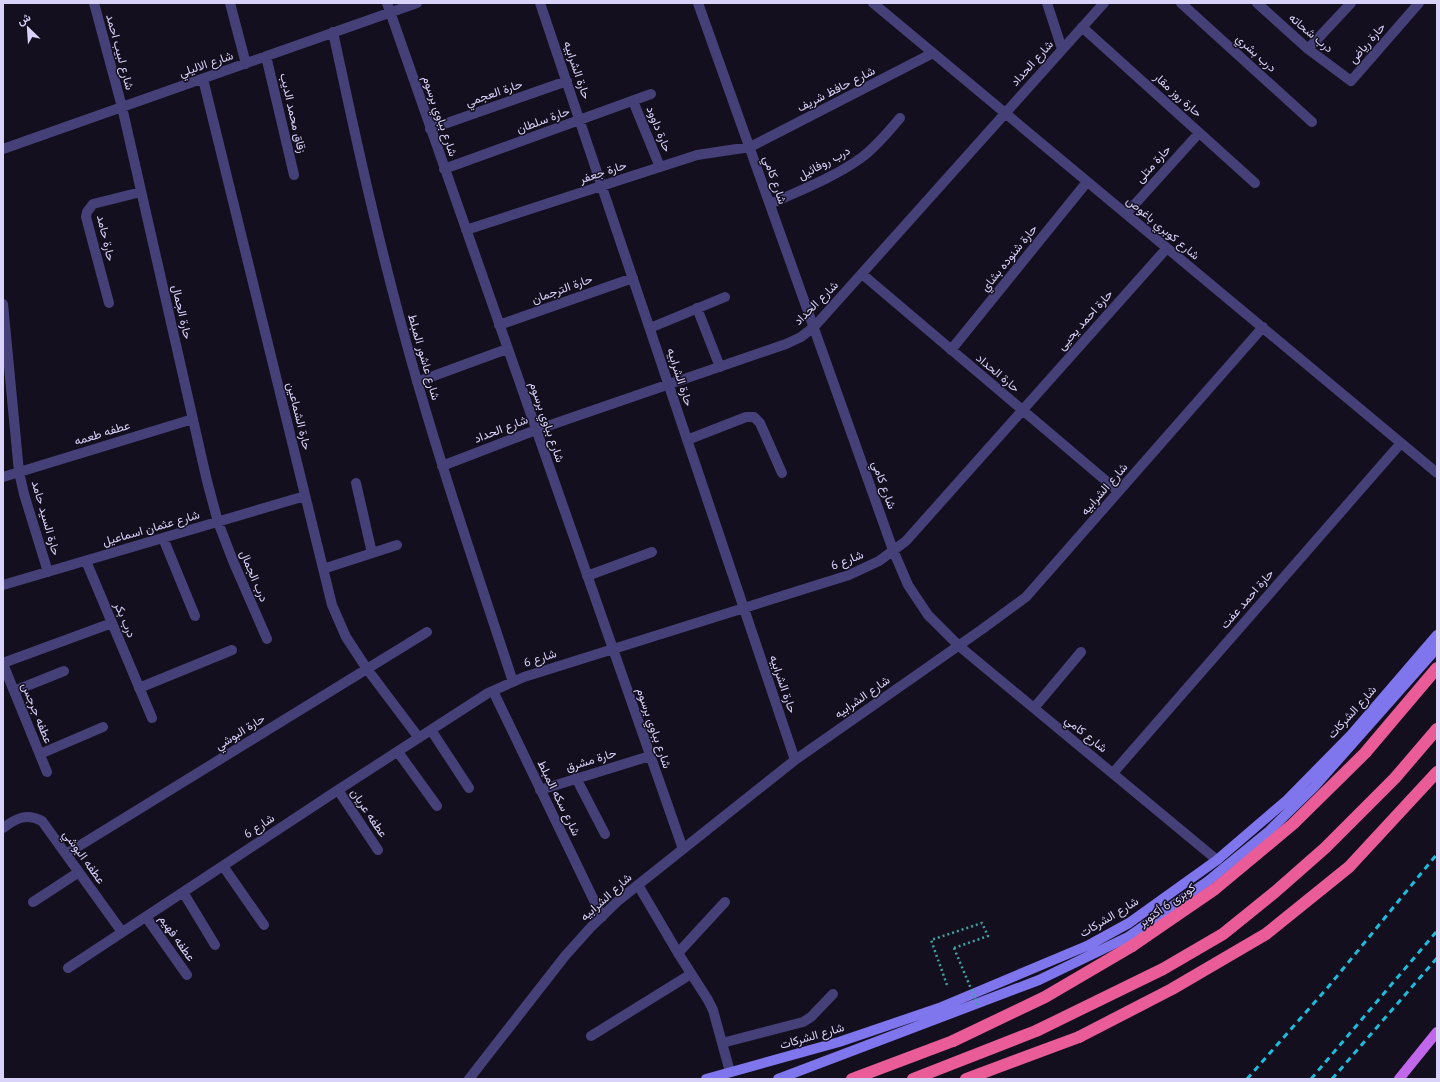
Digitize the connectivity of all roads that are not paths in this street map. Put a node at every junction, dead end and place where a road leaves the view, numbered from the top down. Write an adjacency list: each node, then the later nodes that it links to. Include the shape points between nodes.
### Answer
1 (94, 3): 26 (street, شارع لبيب احمد)
2 (230, 3): 20 (street)
3 (417, 3): 13 (street, شارع الاليلي)
4 (540, 3): 22 (street, حارة الشرابيه)
5 (698, 3): 33 (street, شارع كامي)
6 (874, 3): 18 (street, شارع كوبري باغوص)
7 (1047, 3): 16 (street)
8 (1104, 3): 14 (street, شارع الحداد)
9 (1181, 3): 30 (street, درب بشري)
10 (1257, 3): 17 (street, درب شحاته)
11 (1351, 3): 17 (street)
12 (1419, 3): 23 (street, حارة رياض)
13 (388, 8): 15 (street, شارع الاليلي); 31 (street, شارع بباوي برسوم)
14 (1082, 27): 16 (street, شارع الحداد); 32 (street, حارة روز مقار)
15 (333, 32): 19 (street, شارع الاليلي); 59 (street, شارع عاشور المبلط, via 364,178)
16 (1062, 49): 27 (street, شارع الحداد)
17 (1308, 50): 23 (street, درب شحاته)
18 (933, 53): 27 (street, شارع كوبري باغوص); 33 (street, شارع حافظ شريف)
19 (266, 56): 20 (street, شارع الاليلي); 37 (street, زقاق محمد الديب)
20 (246, 64): 21 (street, شارع الاليلي)
21 (202, 78): 26 (street, شارع الاليلي); 73 (street, حارة الشماعين)
22 (567, 81): 29 (street, حارة الشرابيه); 31 (street, حارة العجمي)
23 (1351, 82)
24 (650, 94): 25 (street, حارة سلطان)
25 (633, 101): 29 (street, حارة سلطان); 35 (street, حارة داوود)
26 (122, 107): 34 (street, شارع الاليلي); 41 (street, حارة الجمال)
27 (1005, 113): 38 (street, شارع كوبري باغوص); 46 (street, شارع الحداد)
28 (900, 118): 42 (street, درب روفائيل, via 882,139 839,173)
29 (580, 120): 36 (street, حارة سلطان); 40 (street, حارة الشرابيه)
30 (1312, 122)
31 (430, 129): 36 (street, شارع بباوي برسوم)
32 (1199, 133): 39 (street, حارة روز مقار); 43 (street, حارة متلى)
33 (750, 148): 35 (street, حارة جعفر, via 696,155); 42 (street, شارع كامي)
34 (3, 149)
35 (660, 167): 40 (street, حارة جعفر)
36 (444, 169): 44 (street, شارع بباوي برسوم)
37 (294, 176)
38 (1087, 182): 43 (street, شارع كوبري باغوص); 57 (street, حارة شنوده بشاي)
39 (1255, 183)
40 (602, 186): 44 (street, حارة جعفر); 47 (street, حارة الشرابيه)
41 (141, 192): 49 (street, حارة حامد, via 93,204 87,212 86,217); 62 (street, حارة الجمال)
42 (770, 204): 53 (street, شارع كامي)
43 (1126, 214): 45 (street, شارع كوبري باغوص)
44 (466, 230): 52 (street, شارع بباوي برسوم)
45 (1167, 248): 55 (street, شارع كوبري باغوص); 61 (street, حارة احمد يحيى)
46 (862, 274): 53 (street, شارع الحداد); 57 (street, حارة الحداد)
47 (633, 278): 52 (street, حارة الترجمان); 54 (street, حارة الشرابيه)
48 (724, 297): 51 (street)
49 (109, 303)
50 (3, 304): 67 (street, حارة السيد حامد)
51 (697, 308): 54 (street); 58 (street)
52 (499, 325): 56 (street, شارع بباوي برسوم)
53 (814, 327): 58 (street, شارع الحداد, via 786,344); 77 (street, شارع كامي)
54 (650, 328): 60 (street, حارة الشرابيه)
55 (1263, 328): 65 (street, شارع كوبري باغوص); 72 (street, شارع الشرابيه)
56 (507, 349): 59 (street); 63 (street, شارع بباوي برسوم)
57 (952, 350): 61 (street, حارة الحداد)
58 (720, 367): 60 (street, شارع الحداد)
59 (417, 382): 66 (street, شارع عاشور المبلط)
60 (668, 384): 63 (street, شارع الحداد); 64 (street, حارة الشرابيه)
61 (1022, 410): 72 (street, حارة الحداد); 77 (street, شارع 6, via 906,541)
62 (193, 419): 67 (street, عطفه طعمه); 74 (street, حارة الجمال)
63 (536, 430): 66 (street, شارع الحداد); 83 (street, شارع بباوي برسوم)
64 (687, 440): 68 (street, via 746,417 754,417 760,423); 85 (street, حارة الشرابيه)
65 (1401, 442): 69 (street, شارع كوبري باغوص); 116 (street, حارة احمد عفت)
66 (442, 466): 100 (street, شارع عاشور المبلط)
67 (20, 472): 70 (street, عطفه طعمه); 82 (street, حارة السيد حامد, via 24,494)
68 (782, 473)
69 (1437, 473)
70 (3, 477)
71 (356, 482): 79 (street)
72 (1118, 492): 91 (street, شارع الشرابيه, via 1026,597)
73 (305, 496): 74 (street, شارع عثمان اسماعيل); 81 (street, حارة الشماعين)
74 (218, 522): 75 (street, شارع عثمان اسماعيل); 90 (street, درب الجمال)
75 (162, 538): 80 (street, شارع عثمان اسماعيل); 86 (street)
76 (397, 545): 79 (street)
77 (893, 550): 85 (street, شارع 6, via 879,561 849,575); 91 (street, شارع كامي, via 908,585 928,614)
78 (652, 552): 83 (street)
79 (372, 553): 81 (street)
80 (86, 560): 82 (street, شارع عثمان اسماعيل); 87 (street, درب بكر)
81 (323, 569): 98 (street, حارة الشماعين, via 332,605 346,637)
82 (48, 572): 84 (street, شارع عثمان اسماعيل)
83 (587, 576): 93 (street, شارع بباوي برسوم)
84 (3, 585)
85 (744, 608): 93 (street, شارع 6); 113 (street, حارة الشرابيه)
86 (196, 616)
87 (112, 623): 96 (street); 101 (street, درب بكر)
88 (427, 632): 98 (street, حارة البوشي)
89 (1437, 635): 127 (main road, شارع الشركات, via 1351,735 1287,800)
90 (267, 639)
91 (958, 646): 104 (street, شارع كامي); 113 (street, شارع الشرابيه)
92 (1437, 648): 150 (main road, شارع الشركات, via 1314,787 1269,831 1208,881 1128,937 1039,980)
93 (613, 649): 100 (street, شارع 6); 112 (street, شارع بباوي برسوم)
94 (232, 650): 101 (street)
95 (1081, 652): 104 (street)
96 (3, 663): 102 (street, عطفه جرجس)
97 (1437, 668): 151 (highway, كوبرى 6 أكتوبر, bridge, via 1365,753 1293,824 1215,889 1132,946 1045,997 954,1041)
98 (367, 669): 109 (street, حارة الشماعين); 126 (street, حارة البوشي)
99 (64, 672): 102 (street)
100 (513, 682): 103 (street, شارع 6)
101 (139, 688): 105 (street, درب بكر)
102 (14, 691): 111 (street, عطفه جرجس)
103 (492, 691): 108 (street, شارع 6); 120 (street, شارع سكه المبلط)
104 (1034, 708): 116 (street, شارع كامي)
105 (152, 718)
106 (103, 727): 111 (street)
107 (1437, 729): 152 (highway, via 1395,778 1325,848 1222,934 1163,969 1036,1031)
108 (431, 730): 109 (street, شارع 6); 118 (street)
109 (419, 738): 110 (street, شارع 6)
110 (398, 752): 119 (street, شارع 6); 121 (street)
111 (40, 754): 114 (street, عطفه جرجس)
112 (650, 756): 117 (street, حارة مشرق); 124 (street, شارع بباوي برسوم)
113 (795, 760): 124 (street, شارع الشرابيه)
114 (47, 772)
115 (1437, 772): 153 (highway, bridge, via 1349,867 1266,934 1172,989 1079,1037)
116 (1114, 774): 127 (street, شارع كامي)
117 (576, 778): 120 (street, حارة مشرق); 123 (street)
118 (469, 788)
119 (338, 790): 125 (street, عطفه عريان); 128 (street, شارع 6)
120 (540, 790): 135 (street, شارع سكه المبلط)
121 (437, 806)
122 (3, 828): 126 (street, عطفه البوشي, via 21,817 36,818 42,821)
123 (605, 834)
124 (683, 849): 130 (street, شارع الشرابيه)
125 (378, 850)
126 (66, 854): 129 (street, عطفه البوشي)
127 (1217, 860): 147 (main road, شارع الشركات, via 1129,923 1089,945 954,1002 839,1042)
128 (223, 866): 131 (street, شارع 6); 136 (street)
129 (79, 872): 132 (street); 137 (street, عطفه البوشي)
130 (638, 885): 135 (street, شارع الشرابيه); 139 (street)
131 (183, 892): 134 (street, شارع 6); 138 (street)
132 (33, 902)
133 (725, 902): 139 (street)
134 (146, 917): 137 (street, شارع 6); 142 (street, عطفه فهيم)
135 (602, 917): 148 (street, شارع الشرابيه, via 565,956)
136 (264, 925)
137 (122, 932): 140 (street, شارع 6)
138 (215, 945)
139 (678, 953): 141 (street)
140 (68, 968)
141 (691, 974): 145 (street); 146 (street, via 713,1010)
142 (187, 975)
143 (833, 994): 146 (street, via 803,1022)
144 (1437, 1032): 154 (main road)
145 (591, 1036)
146 (722, 1043): 147 (street)
147 (730, 1072): 149 (main road, شارع الشركات)
148 (468, 1079)
149 (706, 1079)
150 (778, 1079)
151 (852, 1079)
152 (913, 1079)
153 (966, 1079)
154 (1399, 1079)

